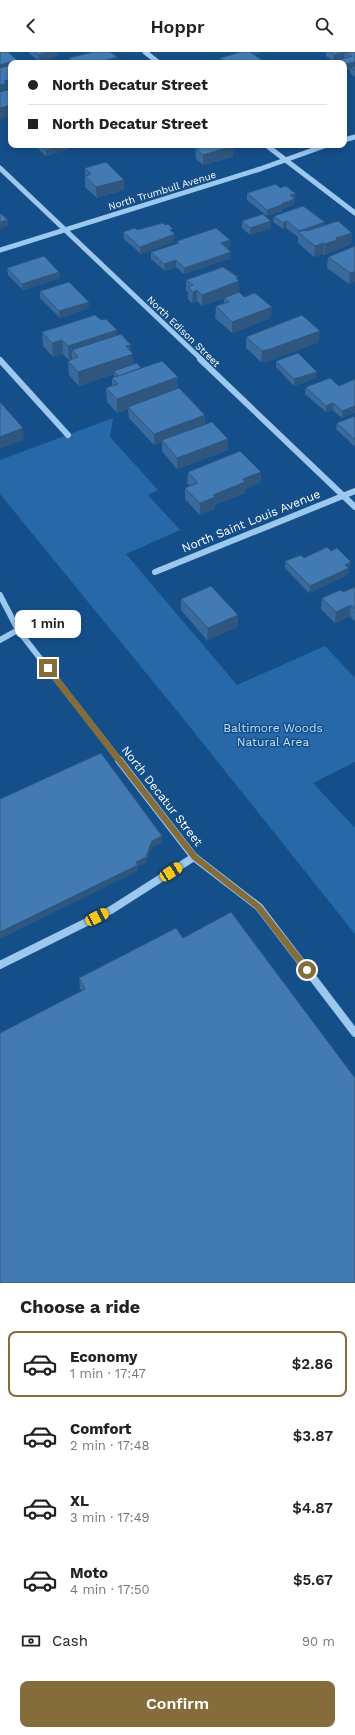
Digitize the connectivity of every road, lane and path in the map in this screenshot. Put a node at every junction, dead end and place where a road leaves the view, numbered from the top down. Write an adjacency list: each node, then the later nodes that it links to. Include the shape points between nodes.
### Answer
1 (145, 52): 2 (street)
2 (155, 60)
3 (270, 148): 5 (street)
4 (319, 148): 5 (street, North Trumbull Avenue)
5 (285, 160): 7 (street); 8 (street, North Trumbull Avenue)
6 (0, 168): 8 (street, North Edison Street)
7 (355, 213)
8 (65, 230): 9 (street, North Trumbull Avenue); 13 (street, North Edison Street)
9 (0, 250)
10 (0, 360): 11 (street)
11 (68, 436)
12 (355, 491): 13 (street, North Saint Louis Avenue)
13 (344, 496): 14 (street, North Edison Street); 15 (street, North Saint Louis Avenue)
14 (355, 507)
15 (155, 572)
16 (0, 595): 17 (street, North Decatur Street)
17 (18, 630): 18 (street); 19 (street, North Decatur Street)
18 (0, 640)
19 (194, 857): 20 (street, via 111,910); 21 (street, North Decatur Street, via 259,907)
20 (0, 965)
21 (355, 1033)

